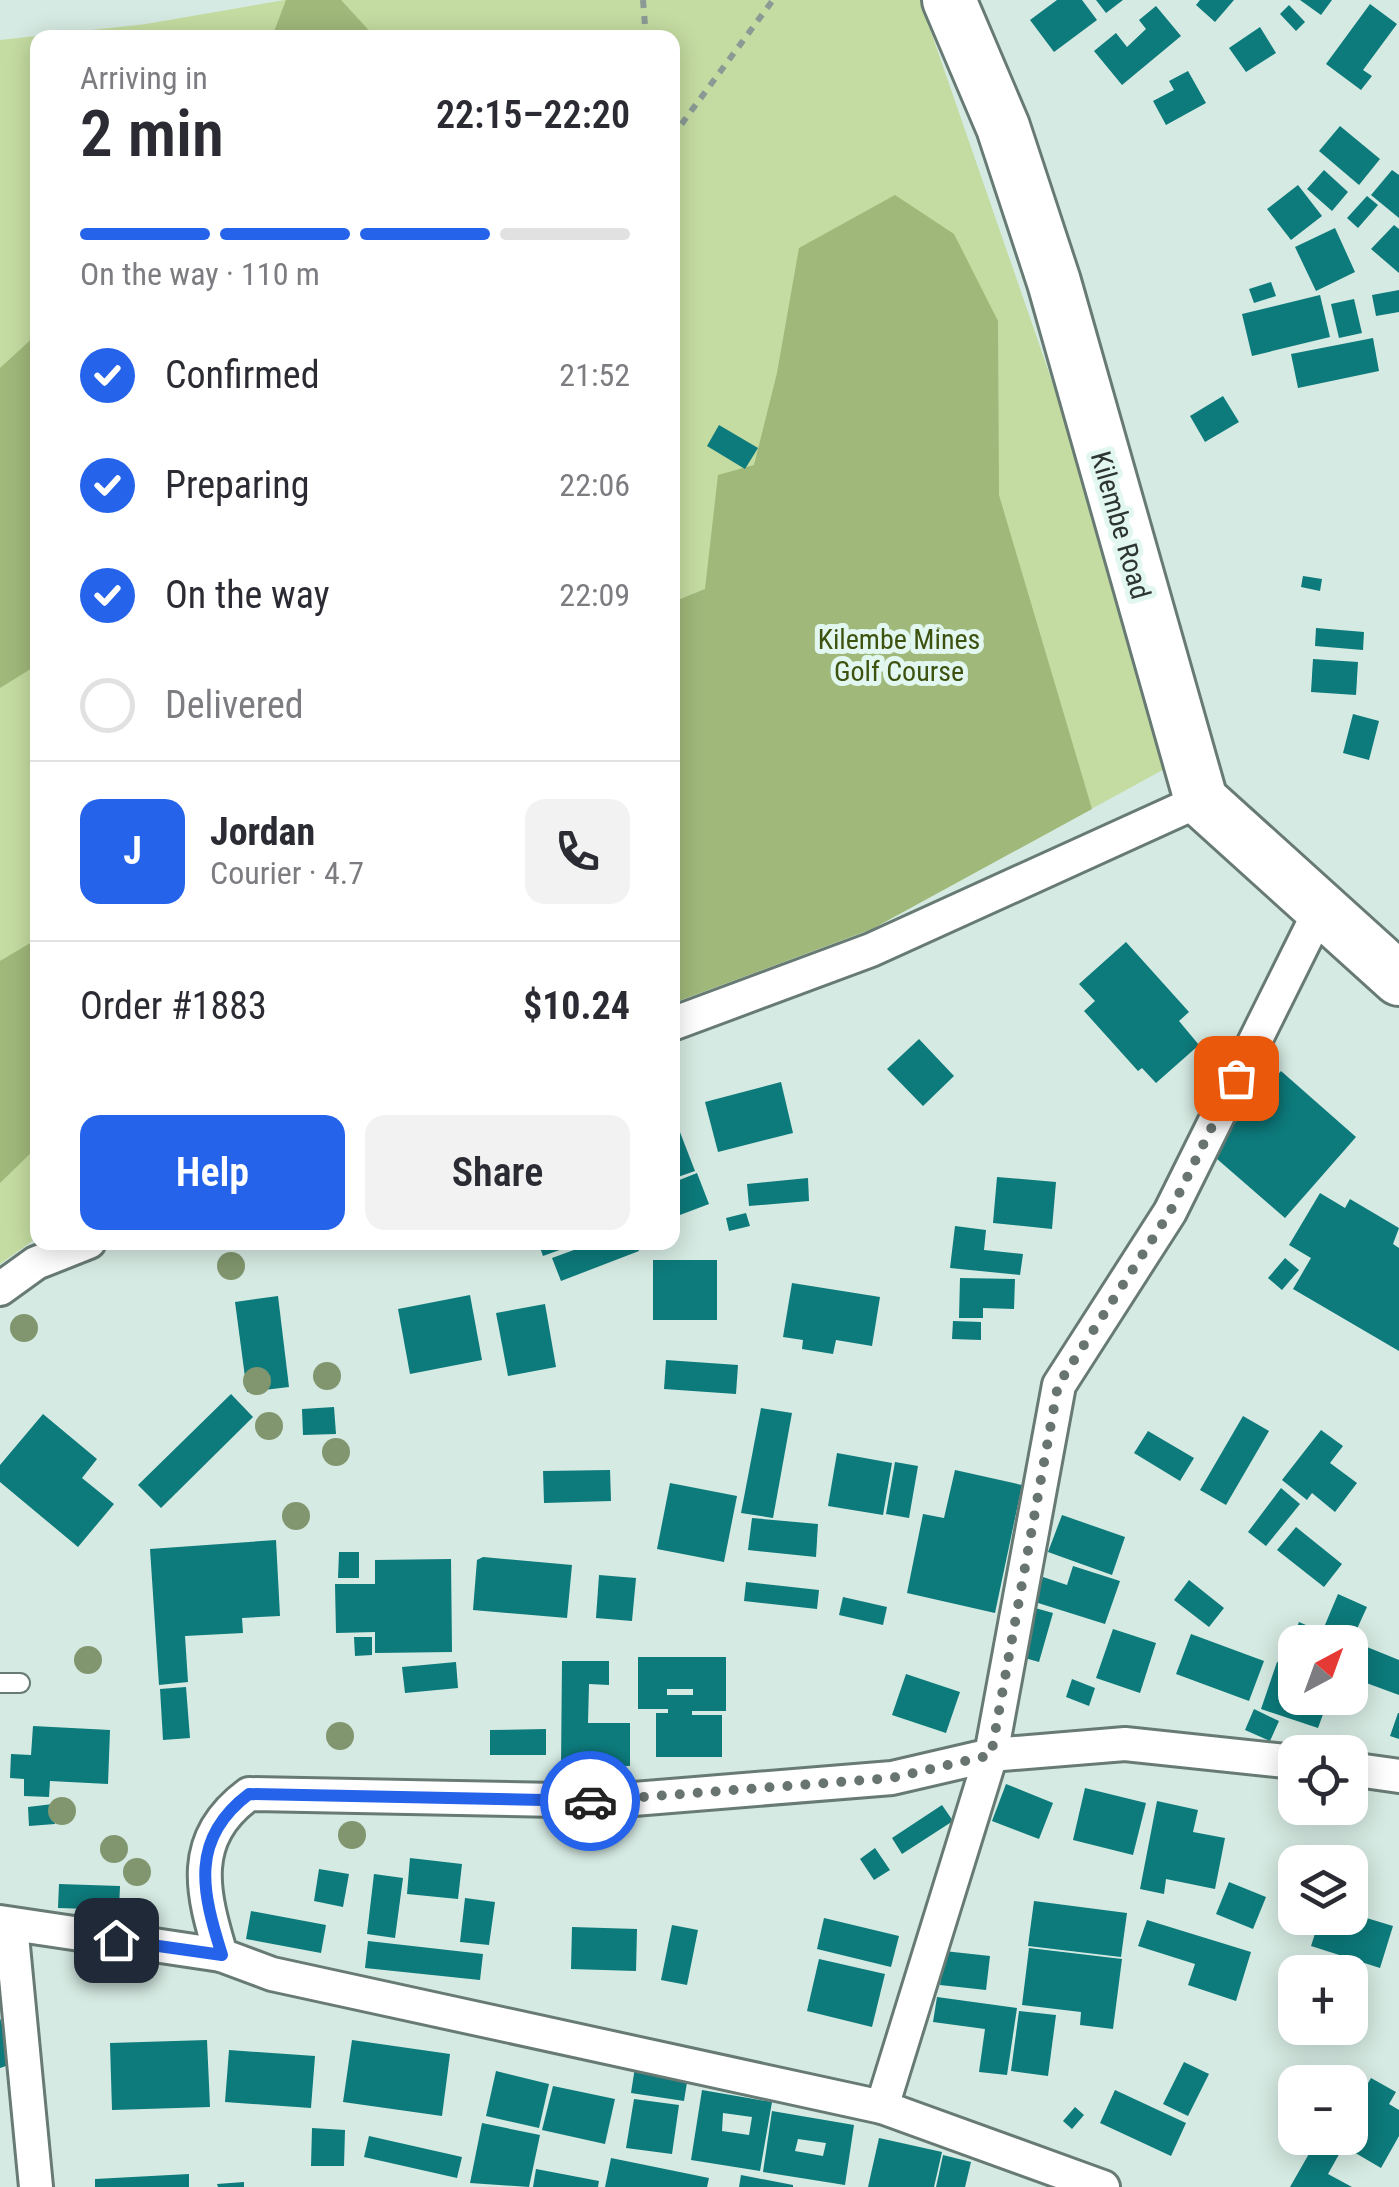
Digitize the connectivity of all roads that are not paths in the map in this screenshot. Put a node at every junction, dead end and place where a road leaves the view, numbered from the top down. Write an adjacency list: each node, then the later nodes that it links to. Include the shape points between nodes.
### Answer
1 (949, 0): 2 (main road, Kilembe Road, via 1004,127 1054,282)
2 (1201, 800): 3 (main road); 5 (street, via 871,950)
3 (1320, 912): 4 (main road); 10 (street, via 1170,1212 1058,1385)
4 (1399, 979)
5 (680, 1021)
6 (68, 1250): 7 (street, via 36,1262)
7 (0, 1289)
8 (20, 1683): 9 (lane)
9 (0, 1684)
10 (991, 1755): 11 (street, via 1126,1744); 15 (street, via 892,1778 609,1802 249,1794 224,1812 208,1858 203,1897); 16 (street)
11 (1278, 1760)
12 (1368, 1772): 13 (street)
13 (1399, 1776)
14 (6, 1924): 15 (street); 17 (street)
15 (222, 1955): 16 (street, via 272,1974)
16 (882, 2107): 18 (street)
17 (36, 2187)
18 (1103, 2187)

